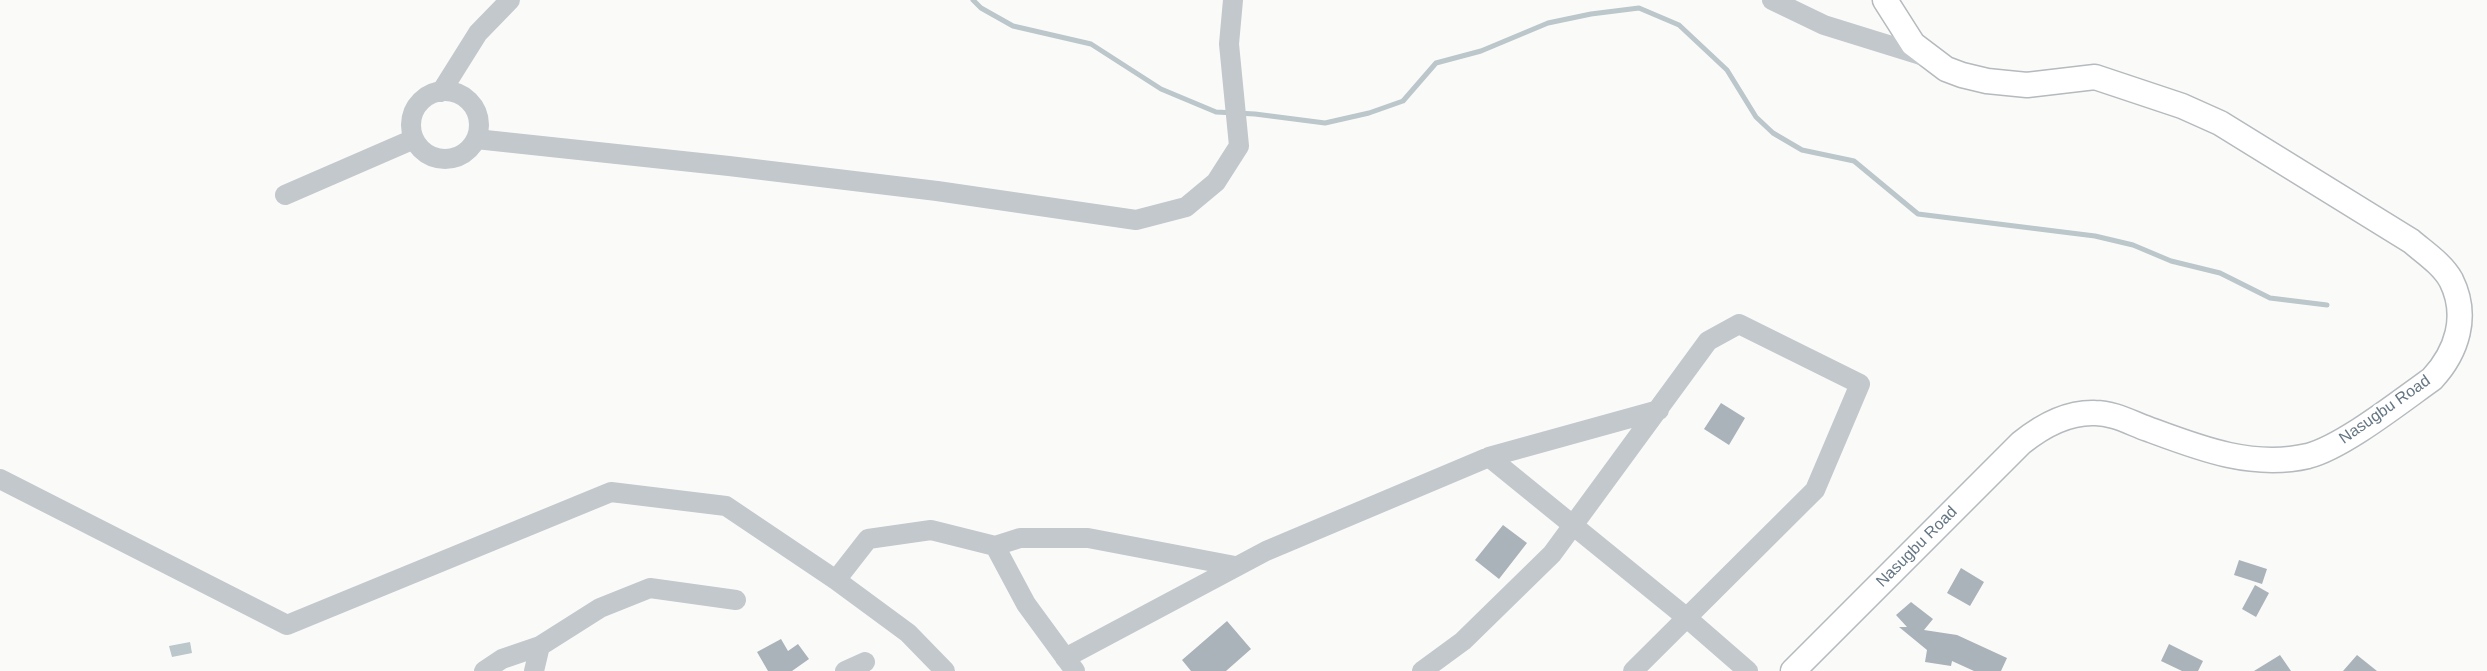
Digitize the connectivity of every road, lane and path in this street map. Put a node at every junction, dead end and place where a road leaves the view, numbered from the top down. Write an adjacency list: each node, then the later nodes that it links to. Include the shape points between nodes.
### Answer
1 (510, 0): 6 (street, via 478,33)
2 (1233, 0): 8 (street, via 1229,44 1239,146 1216,182 1186,207 1136,220 937,191)
3 (1772, 0): 5 (street, via 1824,25)
4 (1885, 0): 5 (main road, Nasugbu Road, via 1913,44)
5 (1930, 58): 29 (main road, Nasugbu Road, via 1962,75 2027,85 2095,77 2220,123 2411,242 2438,264 2451,280 2459,303 2460,327 2455,348 2432,379 2330,448 2308,456 2272,459 2213,453 2113,415 2095,413 2055,421 2020,443)
6 (441, 92): 7 (street, via 424,98 414,112); 8 (street, via 461,96 472,106 478,116)
7 (414, 139): 8 (street, via 426,153 444,159 462,154); 9 (street)
8 (476, 139)
9 (285, 195)
10 (1659, 410): 11 (street); 13 (street); 18 (street, via 1708,341 1739,324 1860,384 1815,490)
11 (1489, 457): 13 (street); 15 (street)
12 (0, 479): 16 (street, via 286,625 611,492 726,506)
13 (1573, 525): 18 (street); 26 (street, via 1552,554 1463,641)
14 (995, 546): 15 (street, via 1020,537 1088,538); 16 (street, via 931,530 868,539); 21 (street, via 1026,604)
15 (1235, 566): 21 (street)
16 (836, 580): 25 (street, via 908,633)
17 (736, 600): 19 (street, via 650,588 600,608)
18 (1687, 618): 27 (street); 28 (street)
19 (540, 646): 22 (street, via 502,659); 23 (street)
20 (865, 662): 24 (street)
21 (1070, 664)
22 (484, 671)
23 (534, 671)
24 (845, 671)
25 (945, 671)
26 (1422, 671)
27 (1633, 671)
28 (1748, 671)
29 (1793, 671)

